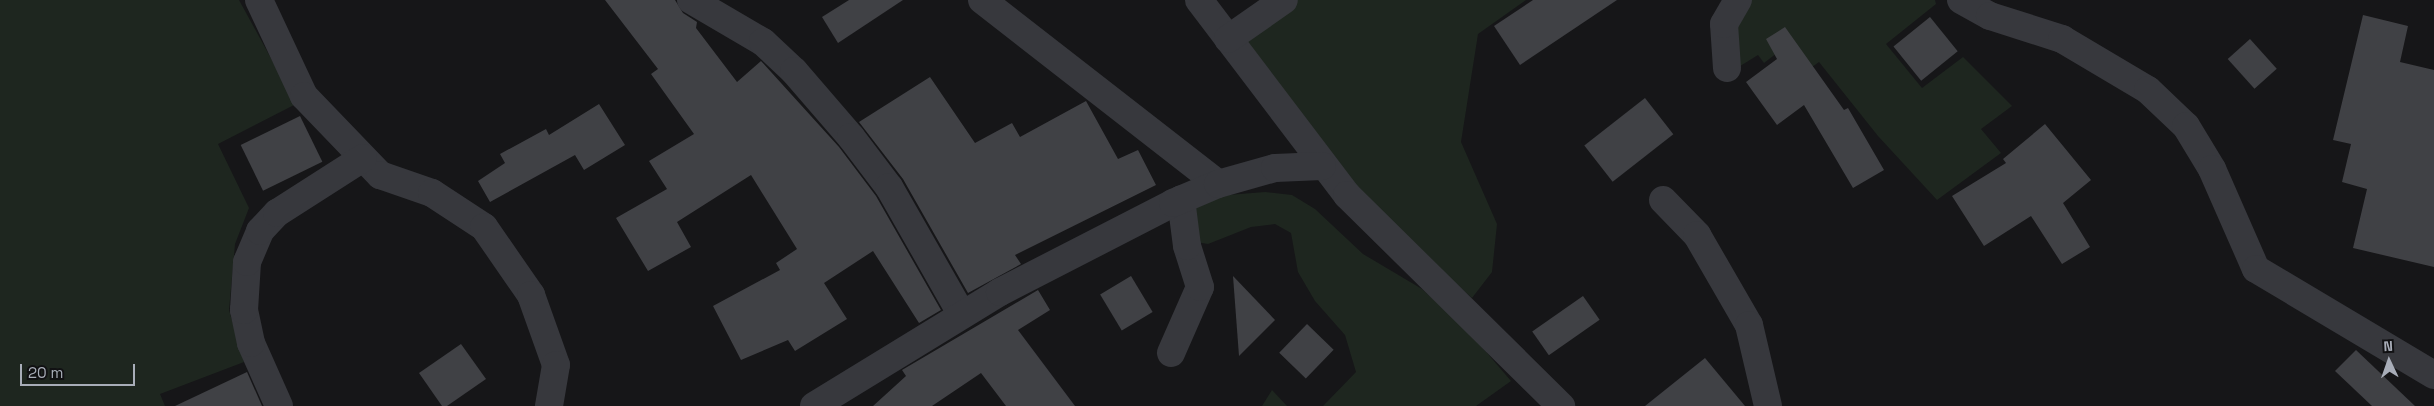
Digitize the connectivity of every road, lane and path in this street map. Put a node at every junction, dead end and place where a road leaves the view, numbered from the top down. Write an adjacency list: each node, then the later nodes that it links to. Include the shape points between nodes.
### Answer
1 (259, 0): 10 (street, via 304,96)
2 (692, 0): 15 (street, via 762,42 794,71 851,137 889,187)
3 (982, 0): 12 (street)
4 (1200, 0): 8 (street)
5 (1284, 0): 8 (street)
6 (1738, 0): 9 (street, via 1724,24)
7 (1961, 0): 17 (street, via 1990,16 2062,39 2148,90 2192,134 2212,169 2256,269)
8 (1228, 39): 11 (street)
9 (1726, 68)
10 (363, 158): 18 (street, via 277,213 260,231 247,262 244,310 251,343); 19 (street, via 380,175 432,193 484,227 531,295 556,365)
11 (1322, 166): 12 (street, via 1275,168); 21 (street, via 1347,195)
12 (1218, 184): 13 (street)
13 (1181, 199): 15 (street, via 1000,292); 16 (street, via 1187,246 1200,287)
14 (1663, 200): 22 (street, via 1697,235 1749,325)
15 (962, 315): 20 (street)
16 (1171, 353)
17 (2434, 375)
18 (279, 406)
19 (549, 406)
20 (814, 406)
21 (1561, 406)
22 (1768, 406)

